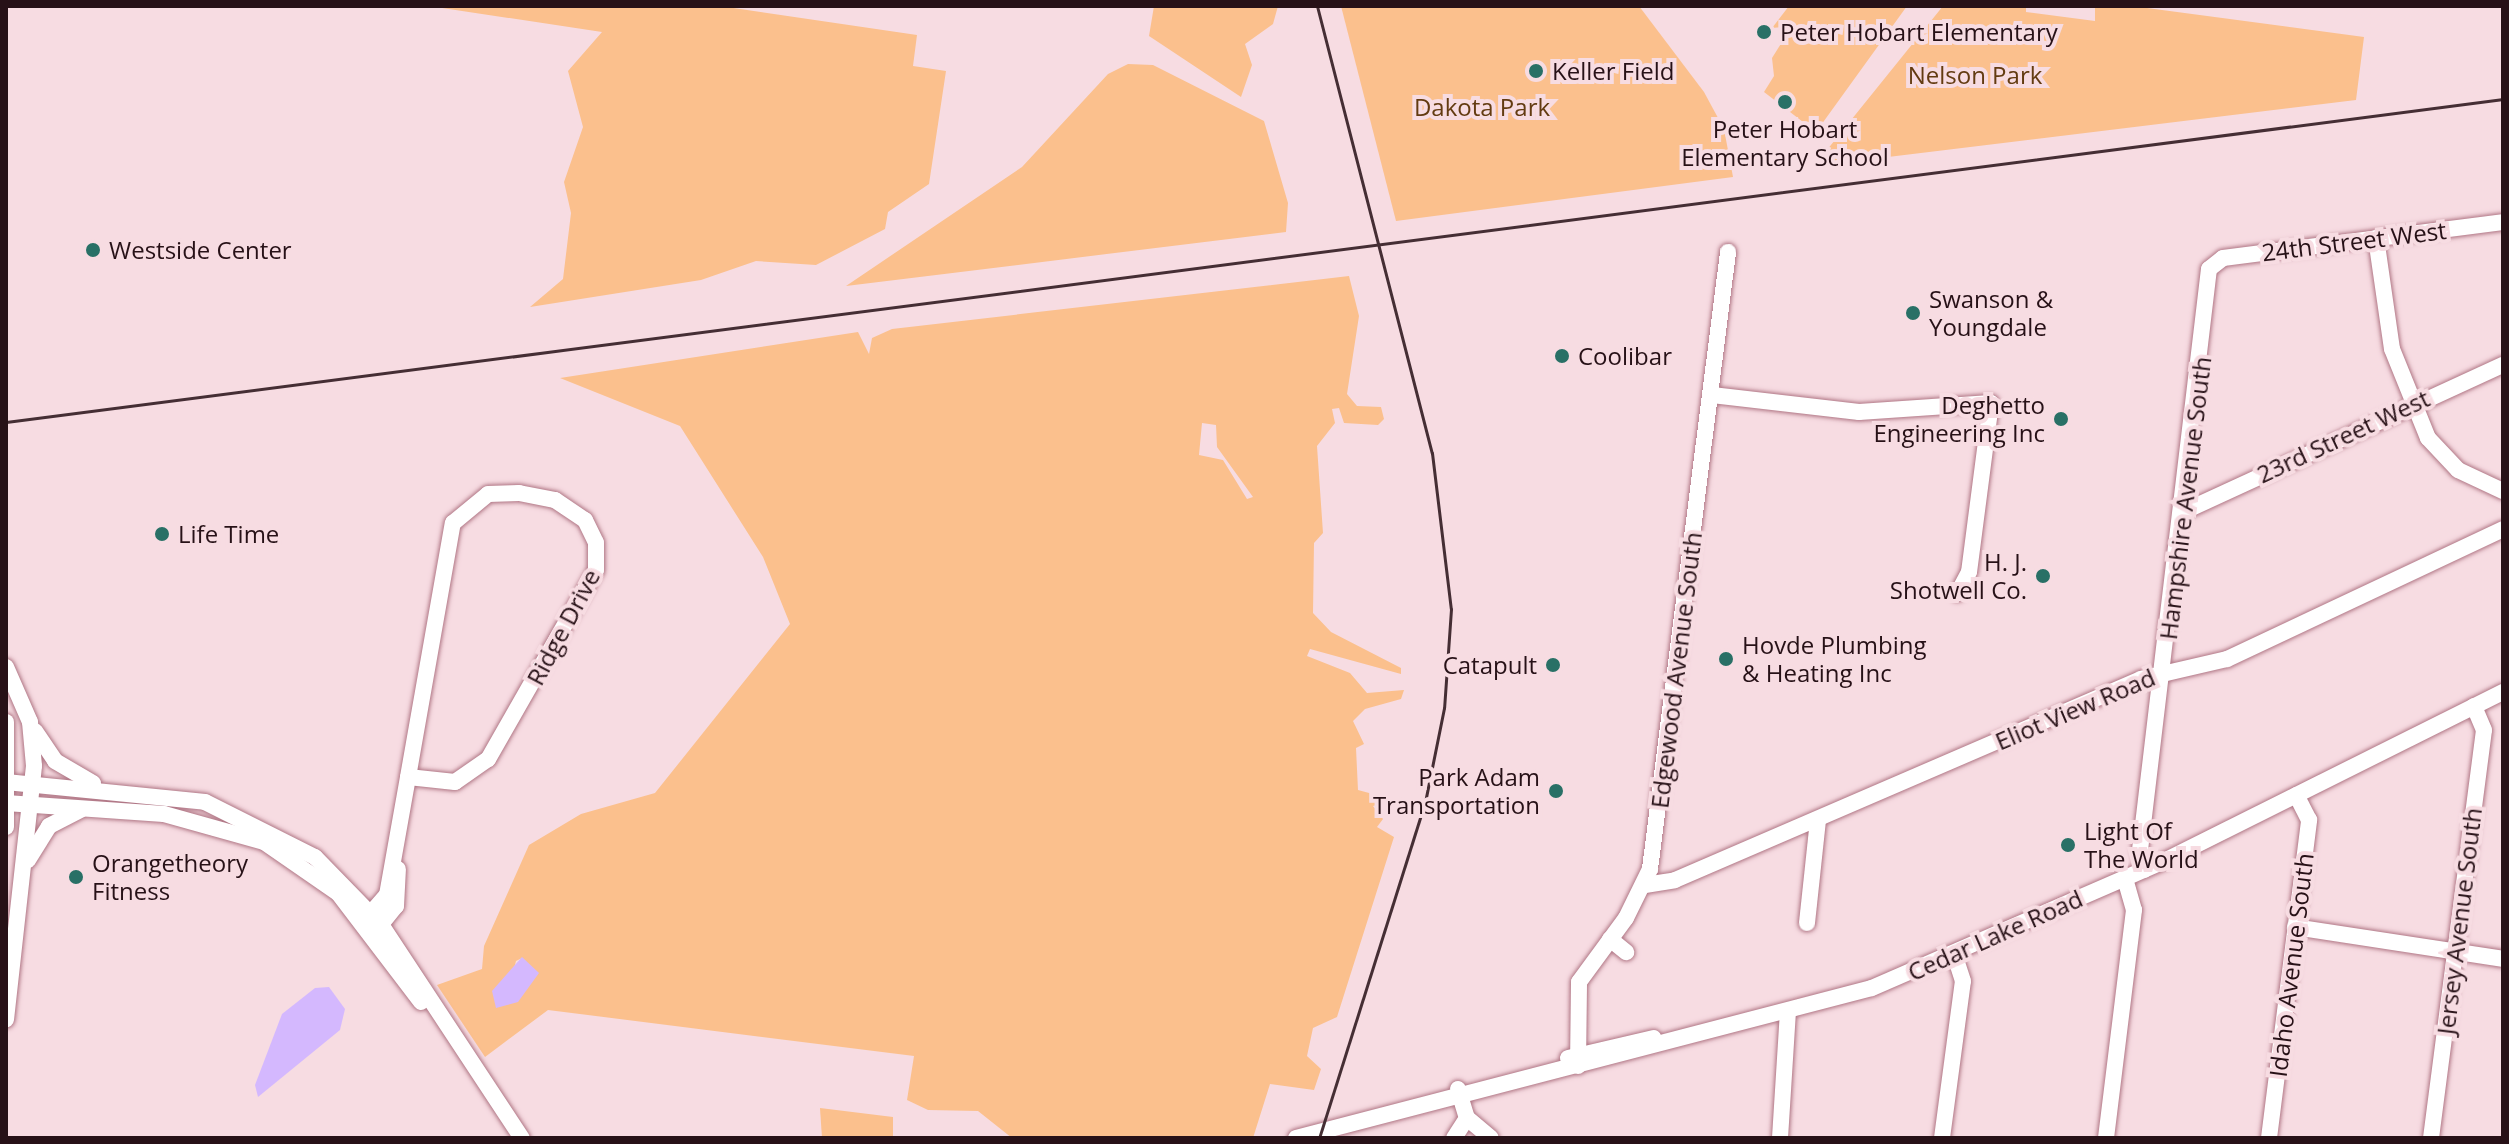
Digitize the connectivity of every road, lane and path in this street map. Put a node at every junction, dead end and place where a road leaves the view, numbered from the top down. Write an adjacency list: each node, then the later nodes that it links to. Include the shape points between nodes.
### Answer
1 (2503, 222): 2 (street, 24th Street West)
2 (2376, 238): 4 (street, 24th Street West, via 2223,258); 7 (street, via 2392,349)
3 (1728, 252): 6 (street, Edgewood Avenue South)
4 (2209, 269): 9 (street, Hampshire Avenue South)
5 (2503, 365): 7 (street, 23rd Street West)
6 (1712, 395): 11 (street, via 1859,412 1991,403 1969,572); 31 (street, Edgewood Avenue South)
7 (2412, 403): 8 (street, via 2440,454); 9 (street, 23rd Street West)
8 (2503, 491)
9 (2185, 511): 13 (street, Hampshire Avenue South)
10 (2503, 529): 13 (street, Eliot View Road, via 2227,659)
11 (1958, 593)
12 (6, 667): 17 (street)
13 (2163, 672): 26 (street, Eliot View Road); 29 (street, Hampshire Avenue South)
14 (2503, 692): 15 (street, Cedar Lake Road)
15 (2474, 706): 22 (street, Cedar Lake Road); 37 (street, Jersey Avenue South, via 2484,730)
16 (6, 722): 19 (street)
17 (30, 722): 20 (street); 21 (street, via 55,761)
18 (408, 777): 18 (street, Ridge Drive, via 455,782 498,745 596,570 591,530 570,506 488,494 453,523); 33 (street, Ridge Drive, via 387,895)
19 (8, 782): 20 (street); 23 (street)
20 (32, 783): 21 (street); 24 (street)
21 (102, 787): 33 (street, via 205,802 245,816 315,857)
22 (2296, 795): 29 (street, Cedar Lake Road); 34 (street, Idaho Avenue South, via 2309,820)
23 (7, 803): 24 (street); 27 (street)
24 (30, 804): 25 (street); 28 (street)
25 (94, 806): 28 (street, via 49,826); 33 (street, via 164,814 257,839 332,887)
26 (1818, 820): 31 (street, Eliot View Road, via 1675,880); 32 (street)
27 (6, 827)
28 (23, 868): 41 (street)
29 (2144, 870): 30 (street, Cedar Lake Road)
30 (2125, 879): 38 (street, Cedar Lake Road); 52 (street, via 2134,910)
31 (1645, 885): 35 (street, Edgewood Avenue South)
32 (1807, 923)
33 (373, 924): 46 (street)
34 (2295, 927): 37 (street); 53 (street, Idaho Avenue South)
35 (1610, 939): 36 (street); 42 (street, Edgewood Avenue South, via 1576,991)
36 (1626, 952)
37 (2455, 952): 39 (street); 54 (street, Jersey Avenue South)
38 (1954, 954): 40 (street, Cedar Lake Road); 51 (street, via 1963,981)
39 (2503, 959)
40 (1788, 1012): 42 (street, Cedar Lake Road); 50 (street)
41 (6, 1019)
42 (1577, 1061): 43 (street, Cedar Lake Road)
43 (1459, 1092): 44 (street); 45 (street, Cedar Lake Road, via 1368,1118)
44 (1467, 1118): 48 (street); 49 (street)
45 (1345, 1132): 47 (street, Cedar Lake Road)
46 (522, 1138)
47 (1296, 1138)
48 (1454, 1138)
49 (1491, 1138)
50 (1780, 1138)
51 (1942, 1138)
52 (2106, 1138)
53 (2269, 1138)
54 (2431, 1138)

